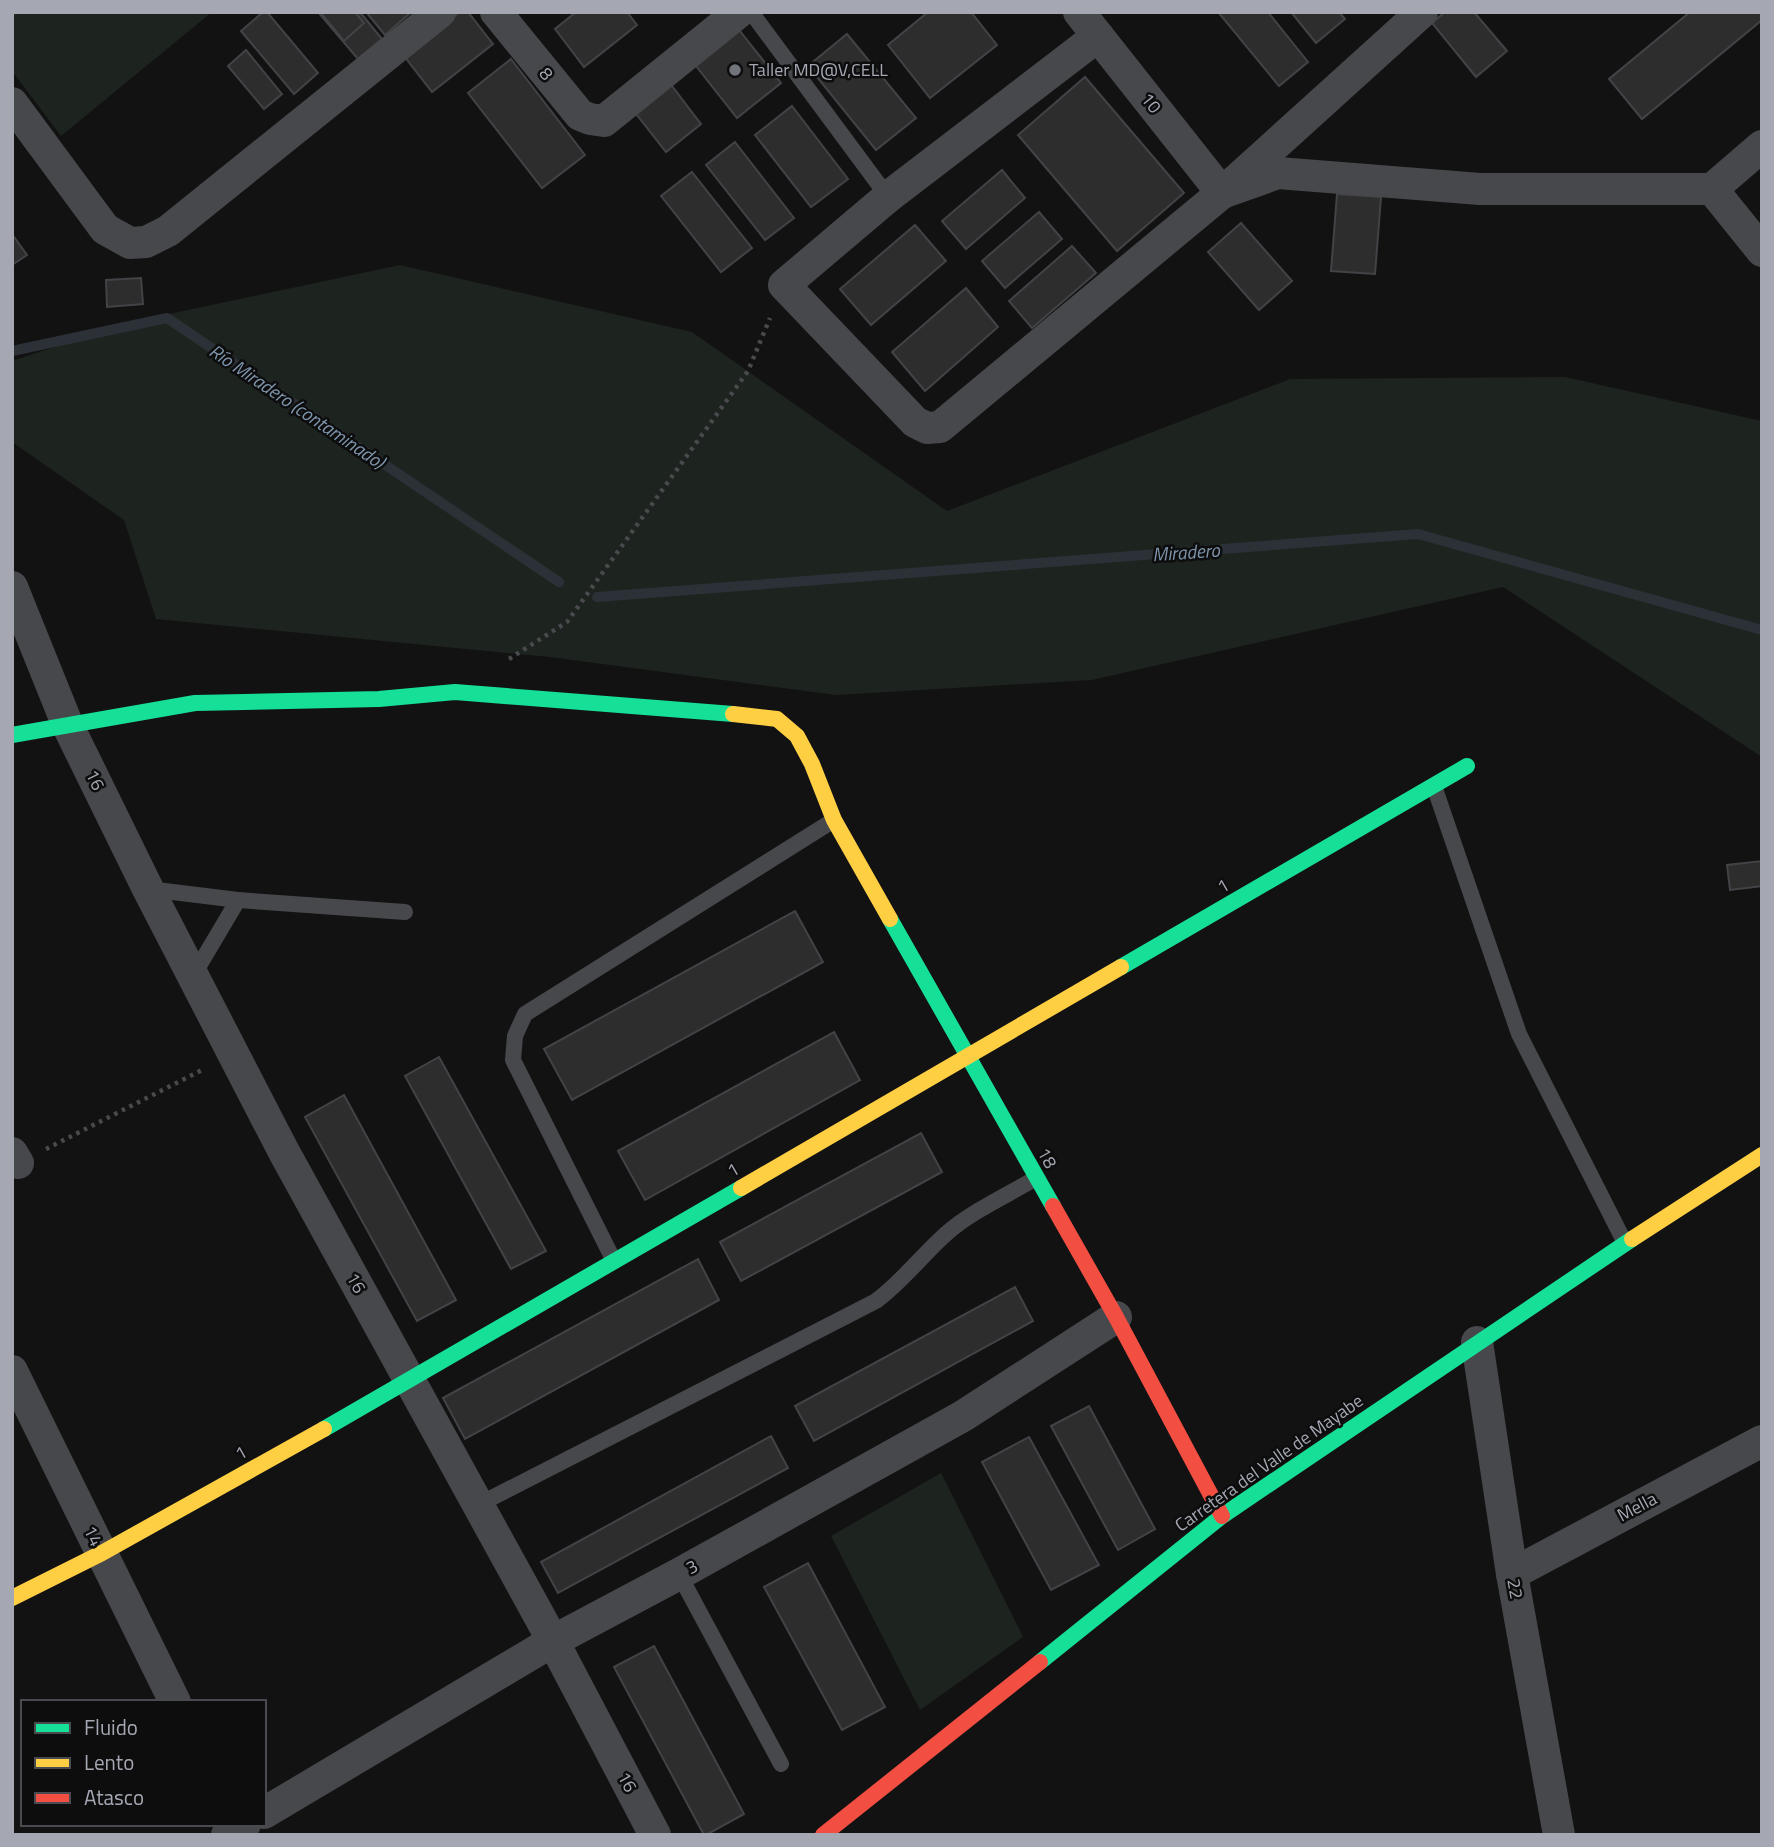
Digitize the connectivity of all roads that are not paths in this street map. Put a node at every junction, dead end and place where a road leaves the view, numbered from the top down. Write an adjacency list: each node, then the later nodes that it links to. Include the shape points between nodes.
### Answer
1 (440, 12): 7 (street, via 168,231 146,242 130,243 105,229)
2 (496, 12): 3 (street, 8, via 580,115 604,121)
3 (739, 12)
4 (751, 12): 11 (lane)
5 (1422, 12): 10 (street)
6 (1088, 24): 10 (street, 10); 11 (street)
7 (12, 103)
8 (1762, 146): 9 (street)
9 (1712, 189): 10 (street, via 1480,189 1278,173); 12 (street)
10 (1222, 193): 11 (street, via 940,427 927,428 915,422 784,285)
11 (888, 197)
12 (1762, 251)
13 (12, 587): 14 (street, 16)
14 (68, 726): 15 (street, 18); 18 (street, 18, via 195,703 379,699 455,692 760,716 778,719 806,751); 19 (street, 16)
15 (12, 735)
16 (1467, 766): 17 (street, 1)
17 (1434, 786): 23 (street, 1); 26 (lane, via 1519,1034)
18 (834, 820): 23 (street, 18); 27 (lane, via 525,1014 515,1036 513,1060)
19 (148, 889): 20 (lane); 22 (street, 16)
20 (238, 900): 21 (lane); 22 (lane)
21 (405, 912)
22 (192, 976): 31 (street, 16)
23 (969, 1056): 25 (street, 18); 27 (street, 1)
24 (1762, 1155): 26 (street, Carretera del Valle de Mayabe)
25 (1036, 1178): 28 (street, 18); 33 (lane, via 965,1218 876,1301)
26 (1625, 1243): 29 (street, Carretera del Valle de Mayabe)
27 (614, 1261): 31 (street, 1)
28 (1116, 1317): 34 (street, 18); 36 (street, 3, via 963,1416)
29 (1478, 1342): 34 (street, Carretera del Valle de Mayabe); 37 (street, 22)
30 (12, 1370): 35 (street, 14)
31 (410, 1381): 33 (street, 16); 35 (street, 1)
32 (1762, 1441): 37 (street, Mella)
33 (478, 1505): 39 (street, 16)
34 (1222, 1516): 44 (street, Carretera del Valle de Mayabe)
35 (102, 1553): 38 (street, 1); 40 (street, 14)
36 (679, 1574): 39 (street, 3); 41 (lane)
37 (1512, 1574): 45 (street, 22)
38 (12, 1598)
39 (553, 1641): 42 (street, 3); 43 (street, 16)
40 (174, 1700)
41 (781, 1764)
42 (266, 1812)
43 (655, 1835)
44 (822, 1835)
45 (1559, 1835)

